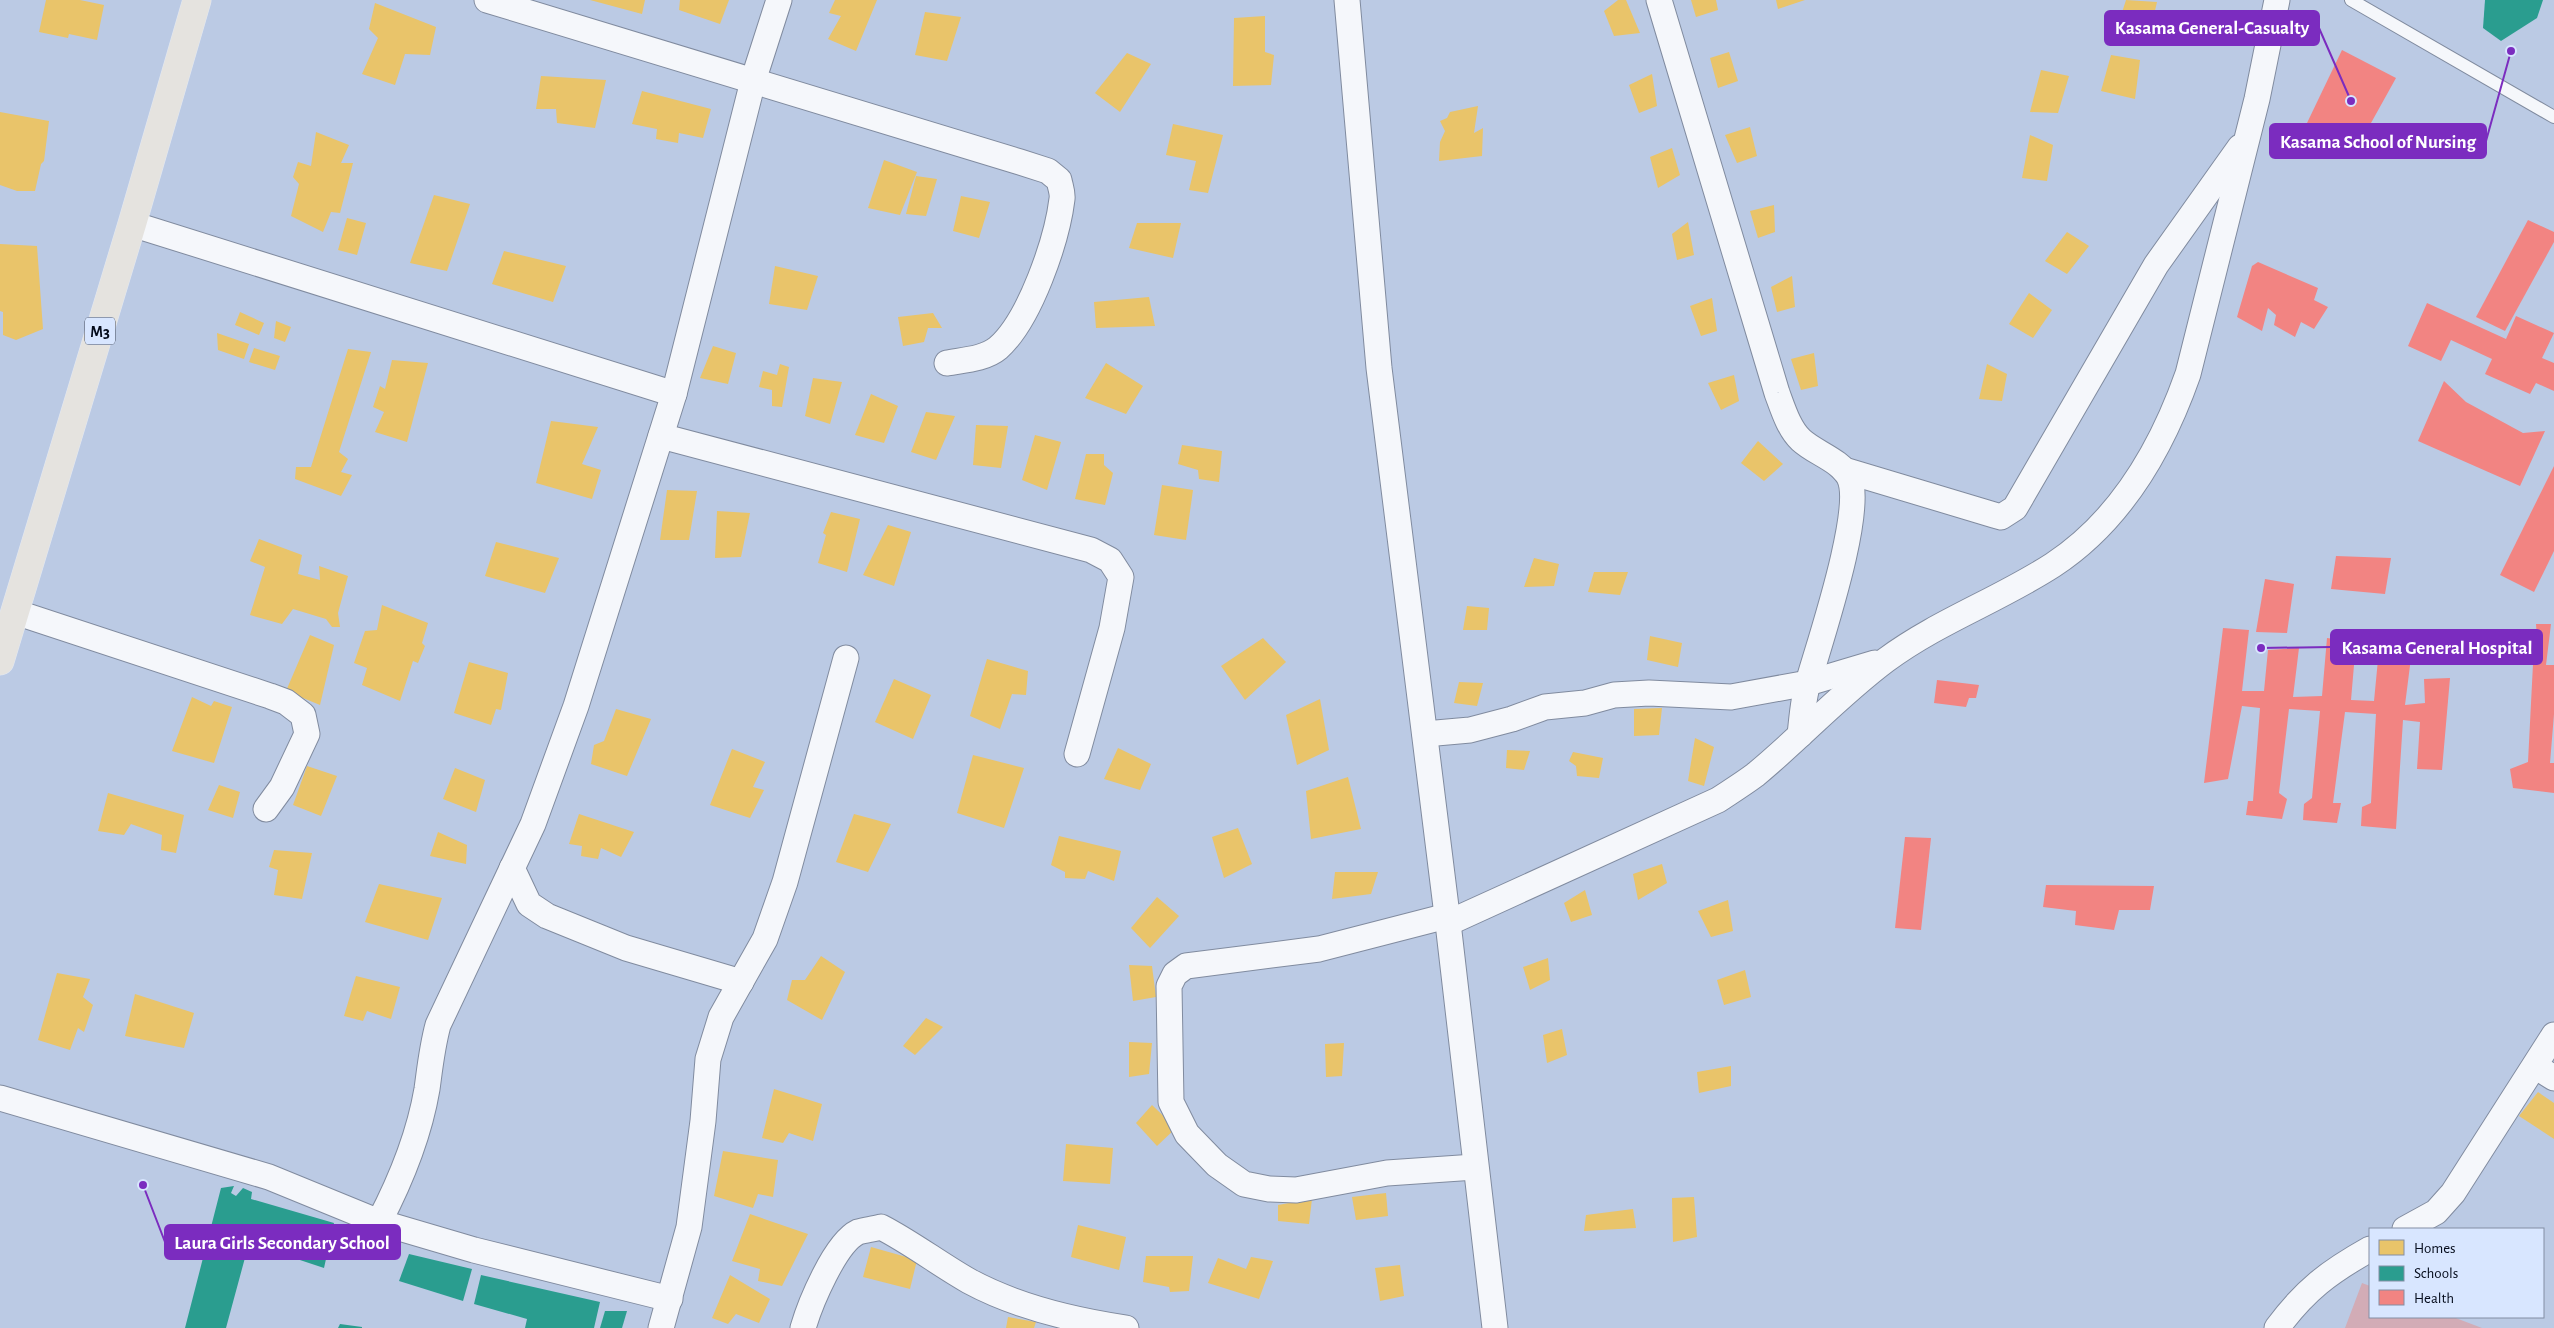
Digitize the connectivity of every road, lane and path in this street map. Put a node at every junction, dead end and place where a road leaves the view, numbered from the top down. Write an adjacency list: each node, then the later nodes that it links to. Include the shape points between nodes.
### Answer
1 (197, 0): 11 (main road, M3)
2 (487, 0): 8 (street)
3 (778, 0): 8 (street)
4 (1348, 0): 21 (street, via 1378,368)
5 (1660, 0): 15 (street, via 1777,394 1799,439)
6 (2277, 0): 10 (street)
7 (2351, 0): 9 (lane)
8 (754, 81): 12 (street, via 1048,171 1059,180 1062,197 1051,244 1029,305 1013,332 996,349 978,358); 13 (street)
9 (2554, 117)
10 (2249, 135): 15 (street, via 2156,265 2015,508 2001,516 1994,515); 18 (street, via 2188,374 2156,449 2136,480 2098,526 2053,564)
11 (132, 224): 13 (street); 16 (main road, M3)
12 (947, 363)
13 (674, 394): 14 (street)
14 (662, 436): 23 (street, via 1091,550 1110,560 1120,577 1112,628); 25 (street, via 552,776)
15 (1844, 470): 20 (street, via 1852,492 1850,528)
16 (9, 618): 19 (main road, M3); 24 (street, via 278,699 304,715 307,734 282,787)
17 (846, 658): 27 (street, via 785,882 765,939)
18 (1887, 659): 20 (street); 22 (street)
19 (0, 662)
20 (1808, 683): 21 (street, via 1731,697 1649,693 1614,695 1585,703 1545,707 1470,730); 22 (street)
21 (1425, 734): 26 (street)
22 (1800, 735): 26 (street, via 1754,776 1718,800)
23 (1077, 754)
24 (266, 809)
25 (512, 868): 27 (street, via 529,904 547,916 626,948); 32 (street, via 438,1025 412,1148 400,1183)
26 (1448, 919): 31 (street); 31 (street, via 1319,949 1186,966 1175,974 1169,986 1171,1102 1187,1134 1217,1165 1244,1184 1296,1190 1387,1173)
27 (741, 982): 35 (street, via 721,1017 708,1059 689,1227)
28 (2554, 1035): 29 (street)
29 (2544, 1072): 33 (street, via 2453,1193 2436,1212)
30 (0, 1098): 32 (street, via 269,1177)
31 (1475, 1167): 39 (street)
32 (379, 1222): 35 (street, via 474,1250)
33 (2407, 1228)
34 (2369, 1250): 40 (street, via 2321,1279 2299,1299)
35 (670, 1299): 36 (street)
36 (661, 1328)
37 (803, 1328): 38 (street, via 836,1254 857,1233 881,1227 969,1281 1015,1301 1083,1322)
38 (1126, 1328)
39 (1495, 1328)
40 (2277, 1328)

